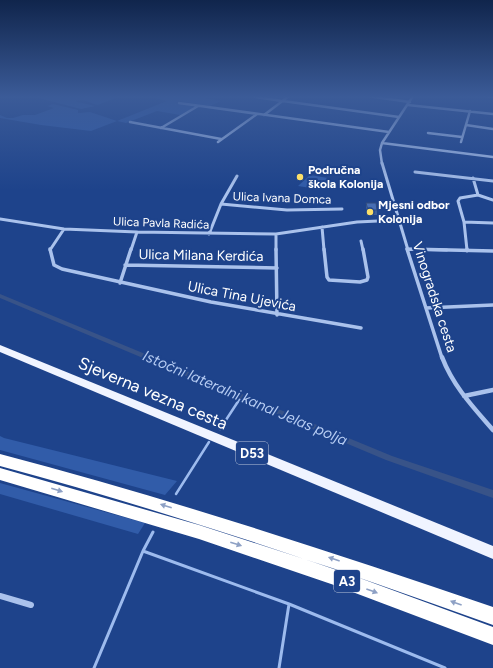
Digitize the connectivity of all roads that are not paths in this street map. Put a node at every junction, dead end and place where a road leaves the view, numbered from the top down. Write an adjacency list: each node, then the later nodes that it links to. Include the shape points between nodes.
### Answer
1 (157, 127): 6 (street)
2 (238, 127): 10 (street)
3 (355, 127): 7 (street)
4 (392, 127): 7 (street)
5 (465, 127): 9 (street)
6 (161, 128): 10 (street)
7 (389, 132): 13 (street)
8 (428, 133): 9 (street)
9 (462, 137): 12 (street)
10 (221, 139): 11 (street)
11 (218, 142)
12 (461, 142)
13 (382, 143): 14 (street); 24 (street, Vinogradska cesta, via 380,158)
14 (493, 157)
15 (415, 172): 17 (street)
16 (237, 176): 21 (street)
17 (473, 178): 18 (street); 19 (street)
18 (493, 181)
19 (478, 195): 20 (street); 25 (street, via 460,198 458,201)
20 (493, 200)
21 (221, 204): 22 (street, Ulica Ivana Domca, via 287,210); 30 (street)
22 (342, 209)
23 (0, 219): 28 (street, Ulica Pavla Radića)
24 (399, 220): 27 (street, Ulica Pavla Radića); 33 (street, Vinogradska cesta)
25 (464, 222): 26 (street); 34 (street)
26 (493, 222)
27 (322, 227): 31 (street, Ulica Pavla Radića); 32 (street, via 329,280 367,280)
28 (64, 229): 29 (street, Ulica Pavla Radića); 38 (street, Ulica Tina Ujevića, via 50,248 54,265)
29 (137, 232): 30 (street, Ulica Pavla Radića); 36 (street)
30 (209, 234): 31 (street, Ulica Pavla Radića)
31 (276, 234): 37 (street)
32 (362, 241)
33 (407, 249): 34 (street); 40 (street, Vinogradska cesta)
34 (466, 251): 35 (street)
35 (493, 251)
36 (125, 264): 37 (street, Ulica Milana Kerdića); 38 (street)
37 (277, 268): 41 (street)
38 (120, 283): 41 (street, Ulica Tina Ujevića)
39 (493, 305): 40 (street)
40 (426, 308): 45 (street, Vinogradska cesta, via 443,360 451,378)
41 (277, 315): 42 (street, Ulica Tina Ujevića)
42 (361, 328)
43 (0, 348): 53 (main road, Sjeverna vezna cesta / D53)
44 (493, 390): 45 (street)
45 (464, 396): 46 (street, Vinogradska cesta)
46 (493, 430)
47 (0, 453): 49 (highway, via 37,463)
48 (0, 460): 49 (highway, A3)
49 (52, 473): 56 (highway, A3, one-way to 49, via 203,517)
50 (0, 474): 51 (highway, A3)
51 (20, 478): 52 (highway); 57 (highway, A3, one-way to 57, via 206,534 335,577)
52 (0, 479)
53 (493, 552)
54 (0, 596): 55 (street)
55 (31, 605)
56 (493, 616)
57 (493, 636)

